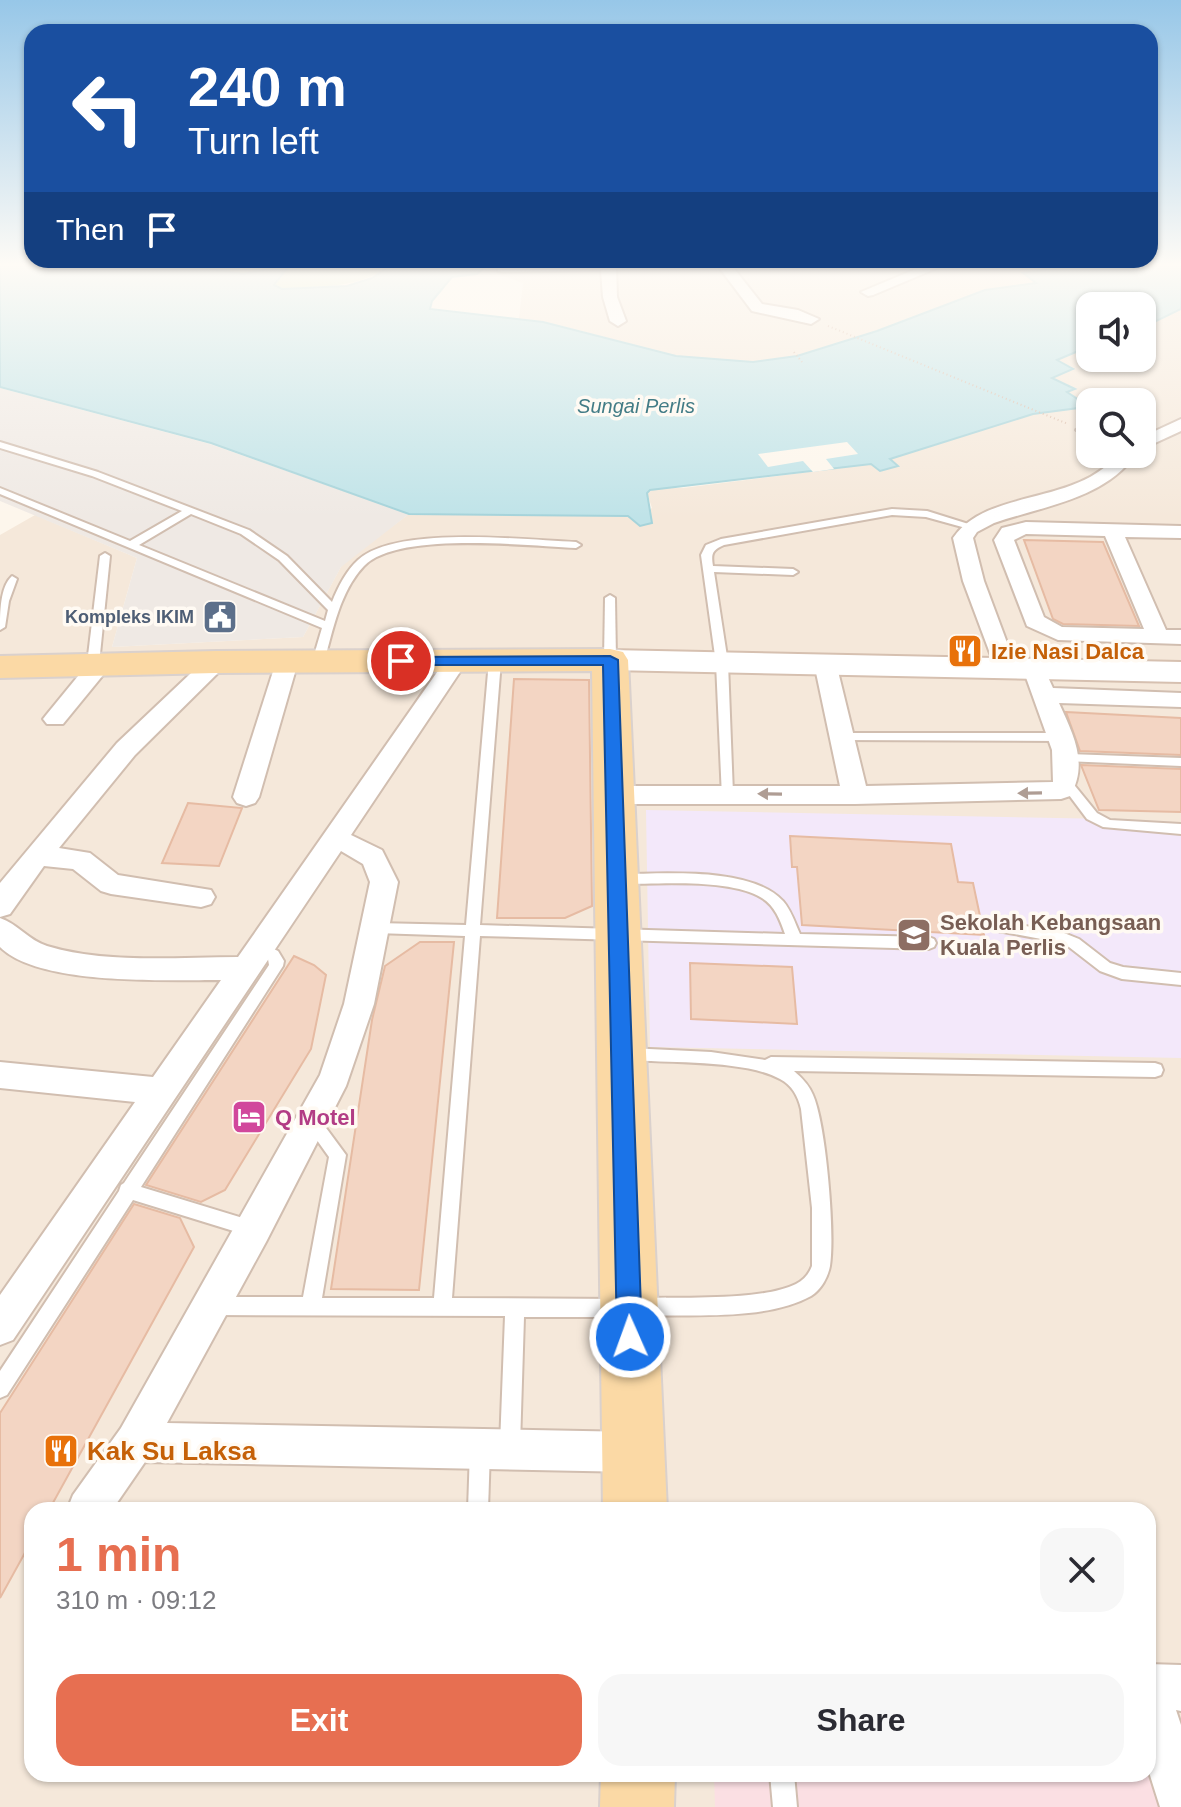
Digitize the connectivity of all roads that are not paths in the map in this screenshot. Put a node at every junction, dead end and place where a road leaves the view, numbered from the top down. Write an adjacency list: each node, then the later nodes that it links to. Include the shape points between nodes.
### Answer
1 (1181, 424): 2 (street)
2 (1156, 437)
3 (0, 445): 6 (lane)
4 (1117, 468): 7 (street, via 1089,488)
5 (0, 491): 10 (lane)
6 (191, 510): 10 (lane); 19 (lane, via 268,546)
7 (973, 527): 13 (lane, via 927,514 892,512 721,542 707,552); 15 (street, via 963,539)
8 (1112, 530): 9 (street); 16 (street, via 1009,532 1004,540); 22 (street)
9 (1181, 532)
10 (131, 545): 20 (lane)
11 (576, 545): 19 (lane, via 393,545 360,564)
12 (105, 556): 31 (lane)
13 (709, 569): 14 (lane); 29 (lane)
14 (793, 572)
15 (972, 572): 16 (street); 34 (street)
16 (1016, 573): 22 (street, via 1035,621 1048,630)
17 (12, 579): 21 (lane)
18 (610, 598): 25 (lane)
19 (333, 609): 20 (lane)
20 (328, 626): 28 (lane)
21 (0, 627)
22 (1158, 636): 23 (street)
23 (1181, 637)
24 (457, 660): 26 (main road); 28 (main road); 47 (street)
25 (610, 660): 26 (main road); 29 (main road); 43 (main road)
26 (495, 661): 55 (lane)
27 (216, 662): 28 (main road); 31 (main road); 48 (street, via 126,749)
28 (302, 662): 45 (street)
29 (722, 663): 30 (main road); 42 (lane)
30 (825, 663): 34 (main road); 38 (street)
31 (88, 664): 32 (main road); 35 (main road); 37 (street)
32 (0, 667)
33 (1181, 672): 34 (main road)
34 (1027, 677): 36 (street); 39 (street)
35 (0, 684)
36 (1181, 700)
37 (55, 719)
38 (842, 737): 39 (lane); 44 (street)
39 (1064, 747): 40 (lane); 41 (street)
40 (1181, 762)
41 (1067, 784): 44 (street, one-way to 44, via 1051,792); 46 (lane, via 1092,816 1108,824)
42 (727, 794): 43 (street); 44 (street, one-way to 42)
43 (613, 795): 49 (main road)
44 (855, 795)
45 (246, 797)
46 (1181, 829)
47 (334, 839): 53 (street, via 368,849 382,871); 59 (street)
48 (37, 856): 50 (street, via 80,860 111,884); 51 (street)
49 (616, 879): 56 (main road); 57 (lane, via 752,887 779,904)
50 (201, 897)
51 (0, 907)
52 (1003, 927): 60 (lane, via 1059,937 1122,973)
53 (376, 928): 55 (lane); 66 (street, via 349,1041)
54 (0, 929): 59 (street, via 24,950 58,961)
55 (473, 930): 56 (lane); 71 (lane)
56 (618, 935): 57 (lane); 61 (main road)
57 (795, 939): 58 (lane)
58 (929, 943)
59 (252, 958): 65 (street); 67 (lane, via 273,955 276,966)
60 (1181, 979)
61 (621, 1053): 62 (lane); 73 (main road)
62 (756, 1064): 63 (lane); 73 (lane, via 785,1074 806,1097 822,1230 818,1276 806,1290 764,1300)
63 (1155, 1070)
64 (0, 1075): 65 (street)
65 (161, 1091): 74 (street)
66 (312, 1122): 68 (street); 70 (lane, via 338,1155)
67 (127, 1190): 68 (lane); 75 (lane)
68 (254, 1230): 69 (street)
69 (212, 1306): 70 (lane); 76 (street)
70 (311, 1306): 71 (lane)
71 (442, 1307): 72 (lane)
72 (515, 1307): 73 (lane); 77 (lane)
73 (629, 1308): 78 (main road)
74 (0, 1327)
75 (0, 1388)
76 (135, 1442): 77 (street); 79 (street)
77 (495, 1449): 78 (street); 80 (lane)
78 (633, 1452): 81 (main road)
79 (94, 1502)
80 (480, 1502)
81 (635, 1502)
82 (1181, 1688): 83 (street)
83 (1156, 1689)
84 (1156, 1716): 87 (street)
85 (638, 1782): 88 (main road)
86 (783, 1782): 89 (lane)
87 (1181, 1801)
88 (637, 1807)
89 (785, 1807)

